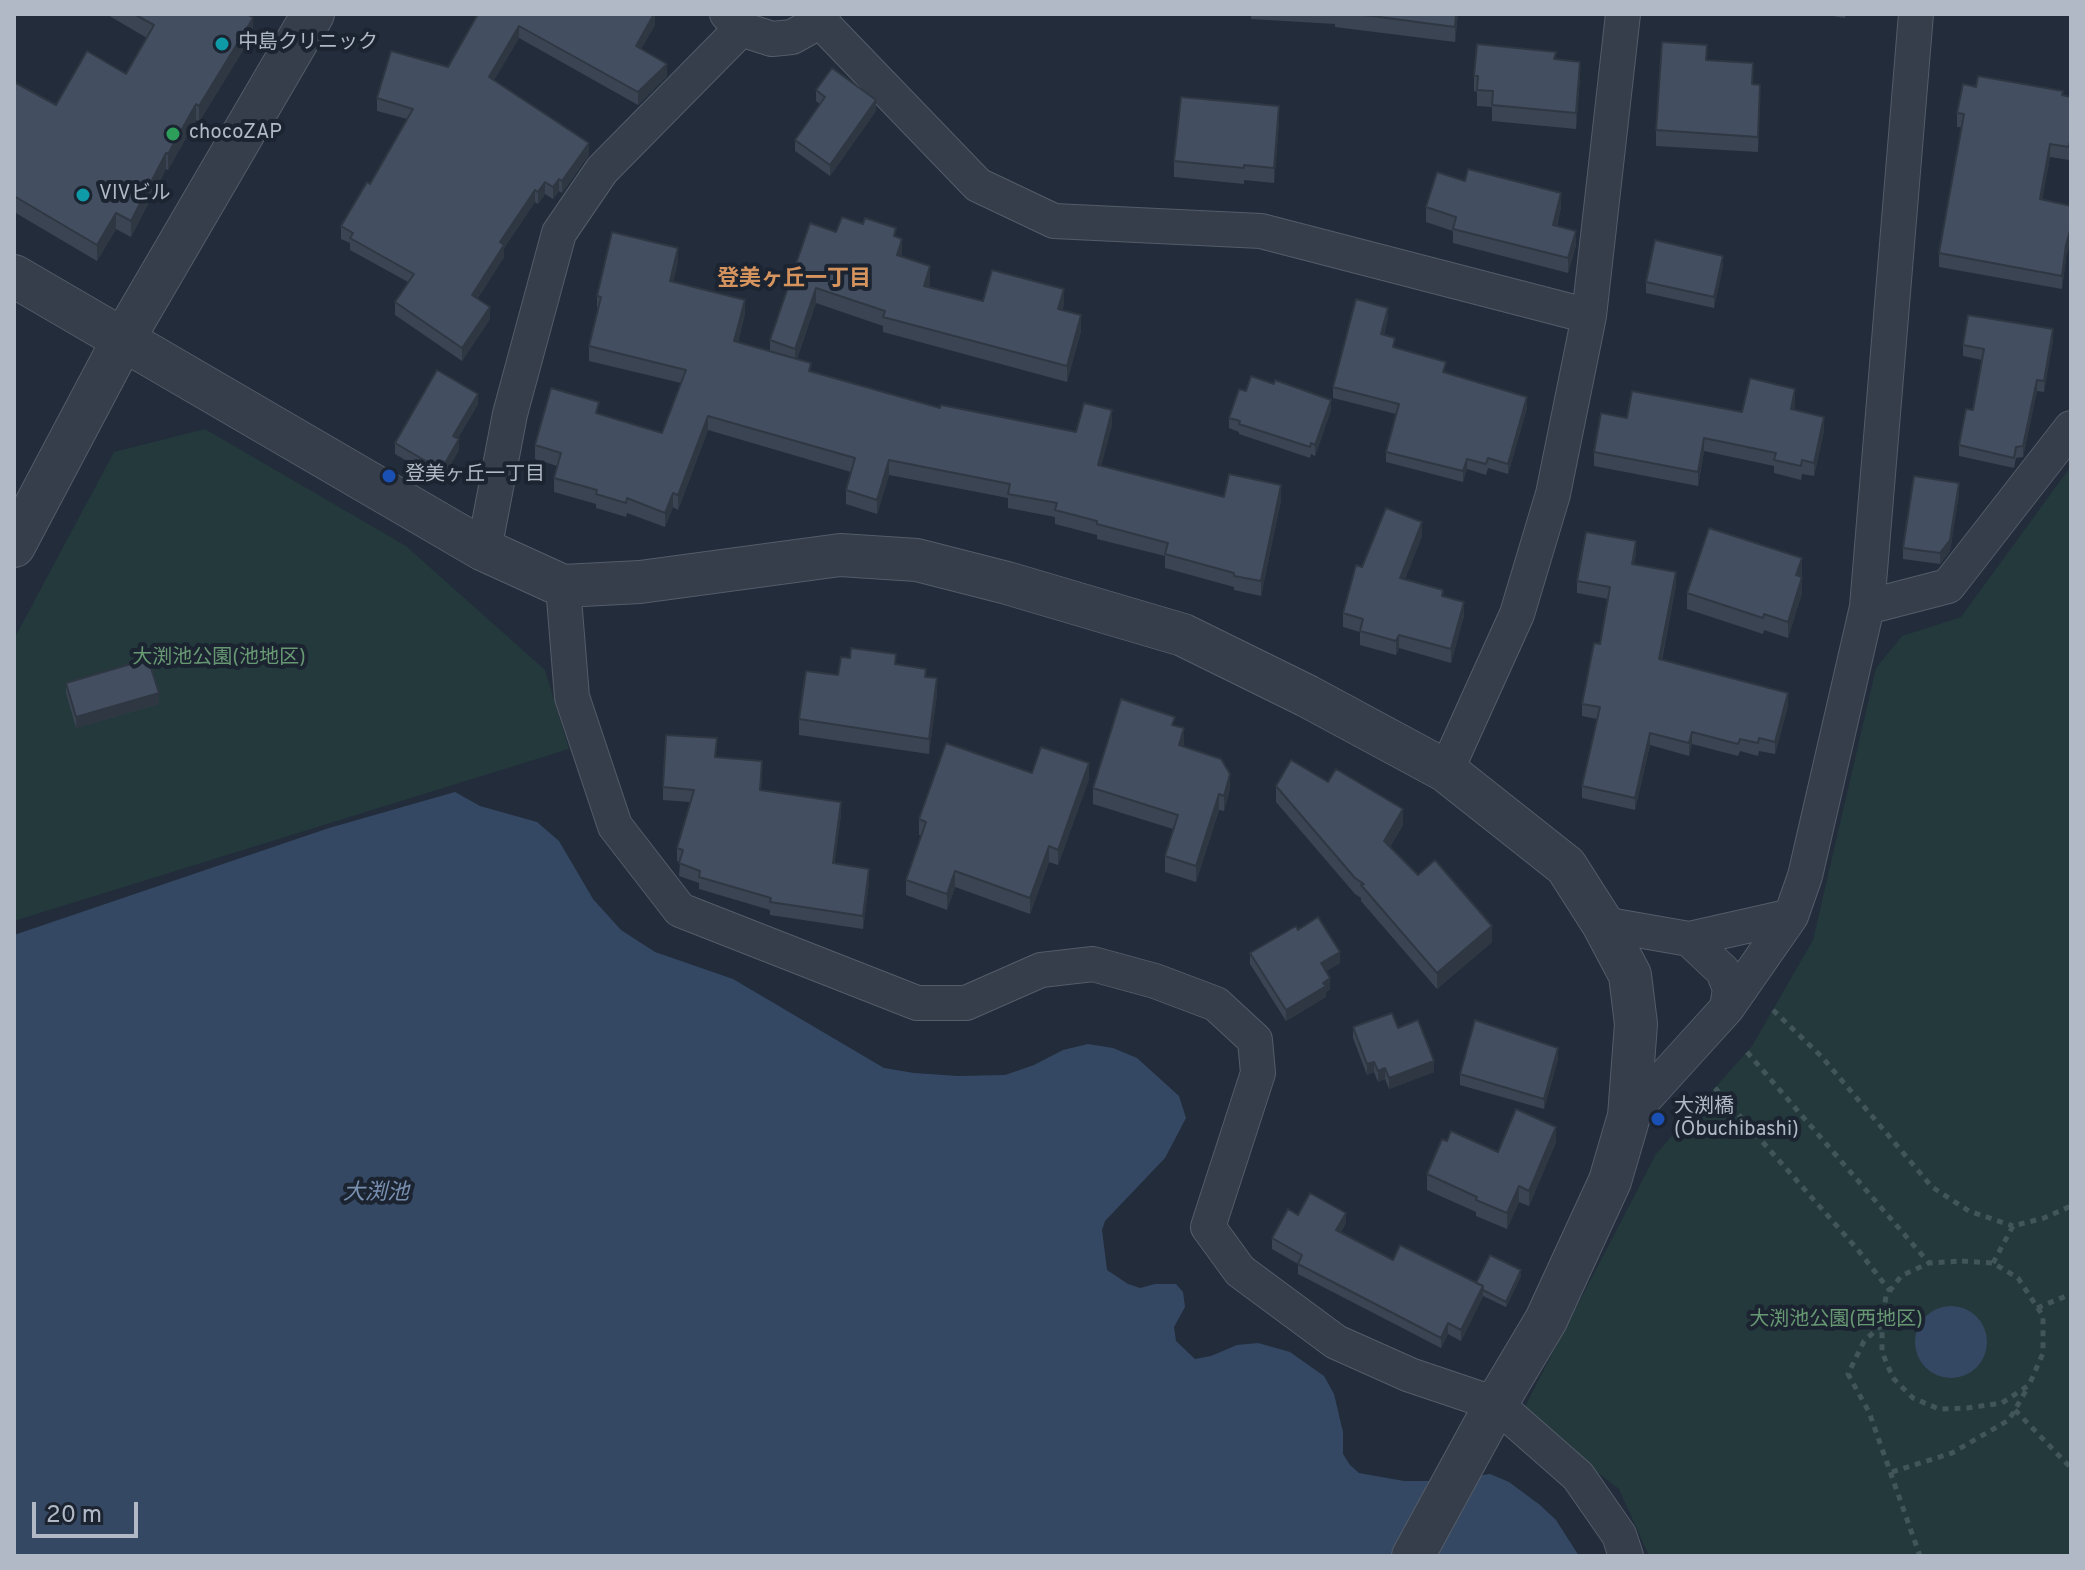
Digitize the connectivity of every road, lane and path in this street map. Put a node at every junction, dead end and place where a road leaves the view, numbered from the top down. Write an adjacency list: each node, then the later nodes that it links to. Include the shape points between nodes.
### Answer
1 (313, 14): 8 (street)
2 (1623, 14): 7 (street)
3 (1916, 14): 13 (street)
4 (820, 16): 5 (street, via 792,37 766,39); 7 (street, via 978,185 1054,221 1261,231)
5 (734, 22): 11 (street, via 602,170 559,233 510,414)
6 (14, 276): 8 (street)
7 (1589, 316): 14 (street, via 1553,494 1517,614)
8 (124, 338): 10 (street); 11 (street)
9 (2071, 428): 13 (street, via 1948,586)
10 (14, 546)
11 (484, 550): 12 (street)
12 (563, 586): 14 (street, via 640,582 840,555 917,560 1183,635); 32 (street, via 572,697 615,826 680,910 917,1003 966,1003 1041,970 1093,964 1216,1004 1255,1040 1258,1073 1208,1227 1240,1271 1336,1342 1410,1375)
13 (1867, 607): 15 (street, via 1805,876)
14 (1446, 771): 16 (street, via 1566,866)
15 (1791, 916): 17 (street); 18 (street)
16 (1603, 924): 17 (street); 22 (street, via 1630,975 1636,1024)
17 (1689, 939): 18 (street, via 1723,971 1730,989)
18 (1727, 1008): 22 (street)
19 (1773, 1010): 24 (path, via 1822,1057 1932,1187 1969,1211)
20 (1747, 1052): 25 (path)
21 (1715, 1088): 27 (path)
22 (1629, 1116): 32 (street, via 1610,1181 1581,1248)
23 (2071, 1206): 24 (path)
24 (2013, 1226): 26 (path)
25 (1929, 1263): 26 (path); 27 (path, via 1901,1276)
26 (1993, 1263): 29 (path, via 2018,1278)
27 (1890, 1291): 30 (path)
28 (2071, 1294): 29 (path)
29 (2037, 1308): 31 (path, via 2043,1316 2043,1353)
30 (1882, 1324): 31 (path, via 1882,1352 1893,1378 1913,1398 1939,1409 2002,1403); 35 (path, via 1864,1341 1848,1374)
31 (2029, 1385): 33 (path)
32 (1496, 1404): 36 (street); 37 (street, via 1578,1476 1619,1535)
33 (2015, 1410): 34 (path); 35 (path, via 2009,1420 1952,1453)
34 (2071, 1468)
35 (1892, 1472): 38 (path)
36 (1413, 1556)
37 (1626, 1556)
38 (1920, 1556)

